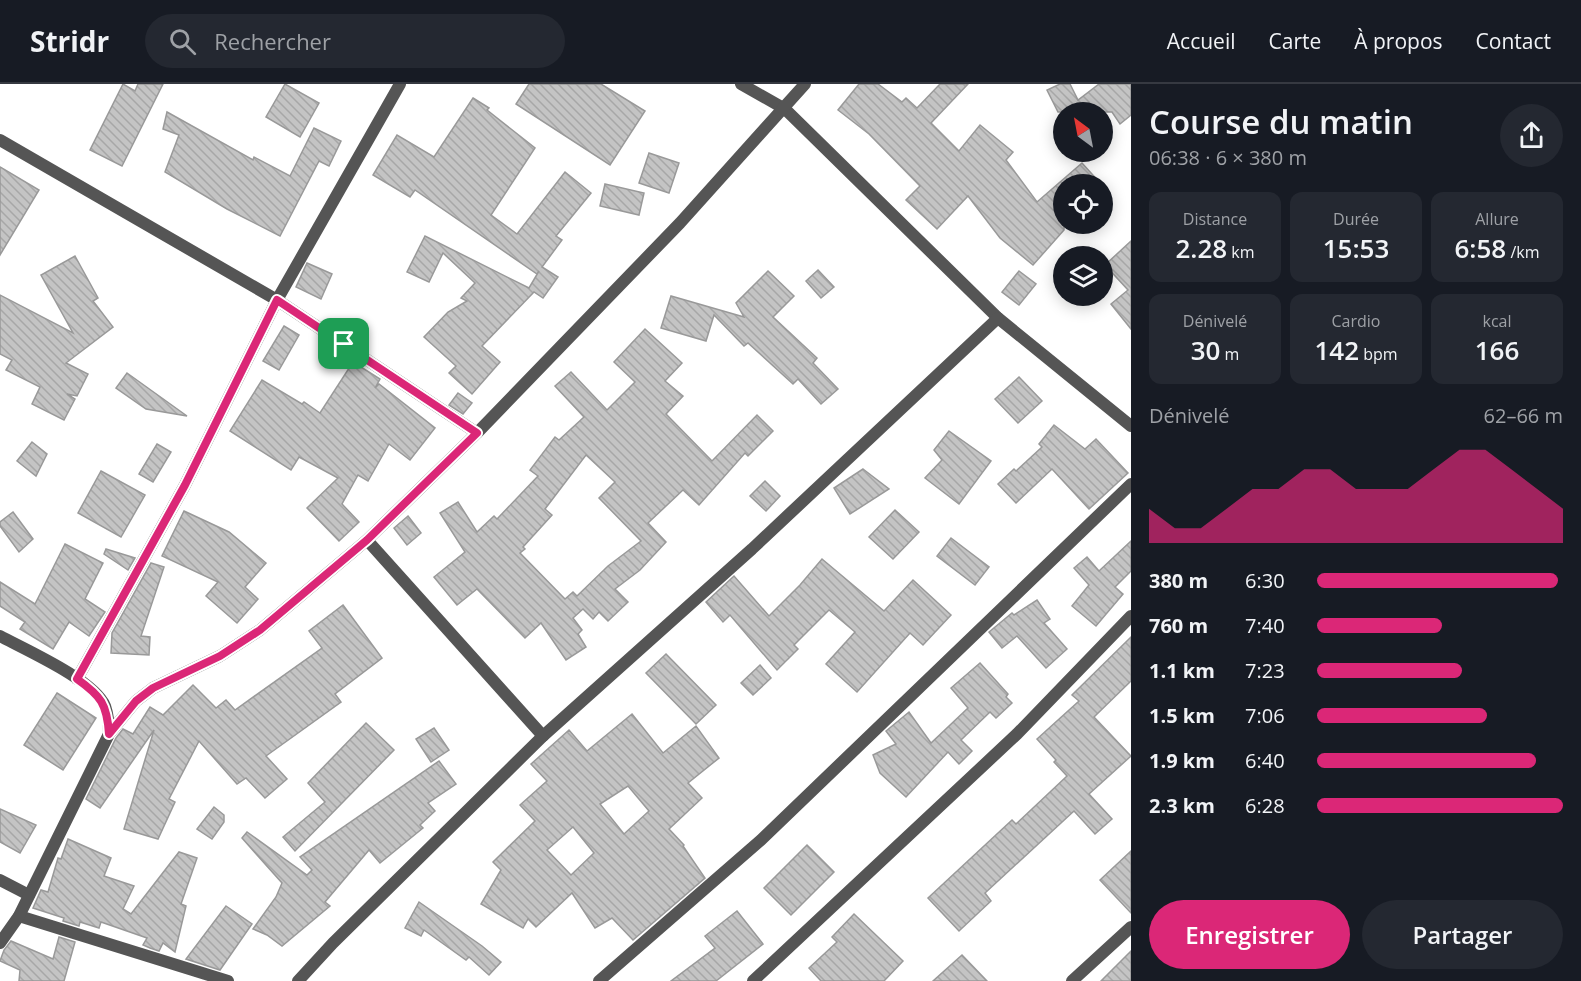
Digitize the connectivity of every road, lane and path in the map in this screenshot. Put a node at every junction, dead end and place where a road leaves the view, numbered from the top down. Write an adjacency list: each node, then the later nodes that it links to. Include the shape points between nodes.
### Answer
1 (400, 84): 6 (street)
2 (741, 84): 4 (street)
3 (805, 84): 4 (street)
4 (784, 109): 7 (street); 9 (street)
5 (0, 140): 6 (street)
6 (277, 300): 9 (street); 14 (street, via 185,485)
7 (998, 318): 8 (street); 16 (street, via 752,549)
8 (1131, 426)
9 (477, 433): 11 (street)
10 (1131, 484): 24 (street, via 761,840)
11 (367, 540): 15 (street, via 260,630 220,656 153,688 136,701); 16 (street)
12 (1131, 616): 25 (street, via 1017,734)
13 (0, 636): 14 (street)
14 (77, 679): 15 (street, via 95,692 104,705)
15 (109, 734): 18 (street)
16 (543, 736): 23 (street)
17 (0, 880): 18 (street)
18 (29, 896): 19 (street)
19 (19, 916): 21 (street); 22 (street)
20 (1131, 927): 26 (street)
21 (0, 944)
22 (228, 981)
23 (298, 981)
24 (599, 981)
25 (753, 981)
26 (1072, 981)

